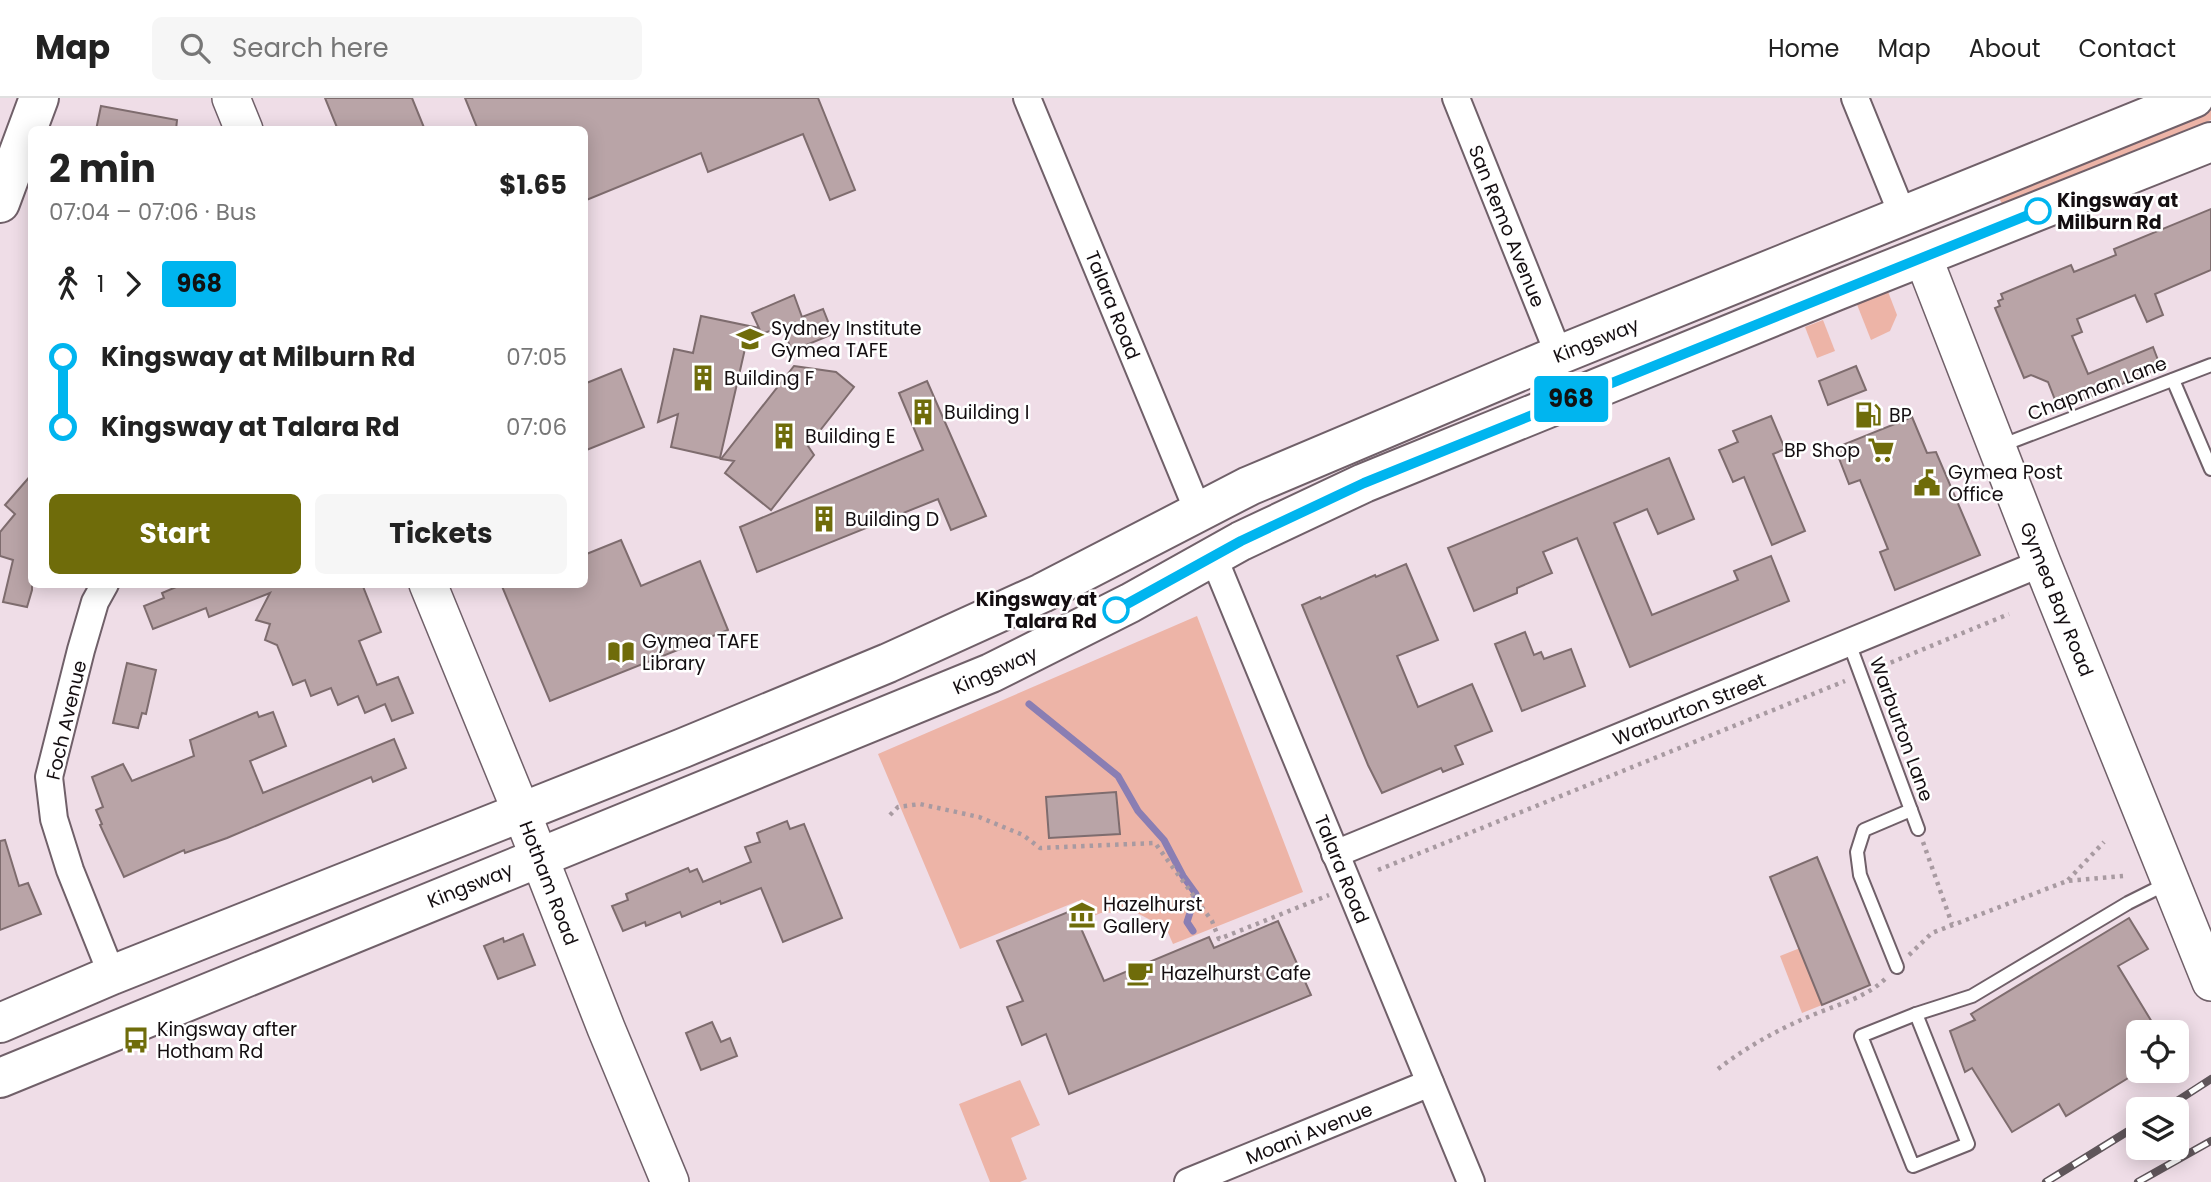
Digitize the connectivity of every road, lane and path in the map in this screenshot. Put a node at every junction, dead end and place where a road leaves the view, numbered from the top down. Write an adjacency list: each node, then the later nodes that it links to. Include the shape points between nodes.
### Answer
1 (39, 98): 9 (main road)
2 (232, 98): 7 (street)
3 (1027, 98): 17 (street, Talara Road)
4 (1456, 98): 12 (street, San Remo Avenue)
5 (1855, 98): 10 (street)
6 (2194, 98): 10 (main road, Kingsway)
7 (242, 126)
8 (2211, 142): 11 (main road, Kingsway)
9 (7, 165)
10 (1903, 216): 11 (main road, Gymea Bay Road); 12 (main road, Kingsway)
11 (1923, 257): 15 (street, Gymea Bay Road); 18 (main road, Kingsway, via 1364,483)
12 (1559, 355): 17 (main road, Kingsway)
13 (2211, 365): 14 (lane, Chapman Lane)
14 (2173, 380): 15 (lane, Chapman Lane); 16 (lane)
15 (1996, 448): 19 (street, Gymea Bay Road)
16 (2211, 469)
17 (1198, 511): 26 (main road, Kingsway, via 971,627)
18 (1213, 556): 30 (street, Talara Road); 31 (main road, Kingsway, via 991,673)
19 (2042, 563): 23 (street, Warburton Street); 35 (street, Gymea Bay Road)
20 (103, 588): 39 (street, Foch Avenue, via 81,650 49,777 54,818 70,870)
21 (430, 588): 26 (street, Hotham Road)
22 (2009, 614): 24 (path, Warburton Street)
23 (1849, 643): 24 (lane, Warburton Lane); 30 (street, Warburton Street)
24 (1861, 674): 25 (lane, Warburton Lane); 32 (path, Warburton Street)
25 (1911, 810): 28 (lane, Warburton Lane); 38 (lane, via 1864,830 1857,852 1860,875)
26 (521, 811): 31 (street, Hotham Road); 39 (main road, Kingsway)
27 (890, 816): 36 (path, via 898,807 920,804 979,817 1024,835 1040,848 1155,843 1206,911 1219,939)
28 (1918, 829): 37 (path)
29 (2104, 842): 34 (path)
30 (1335, 854): 36 (street, Talara Road)
31 (538, 858): 44 (main road, Kingsway); 46 (street, Hotham Road)
32 (1378, 870)
33 (2123, 876): 34 (path)
34 (2067, 881): 37 (path)
35 (2171, 881): 40 (street, Gymea Bay Road); 41 (lane, via 1972,996)
36 (1349, 886): 45 (street, Talara Road)
37 (1952, 924): 38 (path, via 1932,933)
38 (1897, 967): 43 (path, via 1873,991 1806,1018)
39 (113, 975): 42 (main road, Kingsway)
40 (2210, 978)
41 (1916, 1014): 41 (lane, via 1968,1144 1913,1166 1861,1036)
42 (0, 1023)
43 (1718, 1069)
44 (0, 1078)
45 (1430, 1083): 47 (street, Moani Avenue); 48 (street, Talara Road)
46 (669, 1182)
47 (1188, 1182)
48 (1471, 1182)

